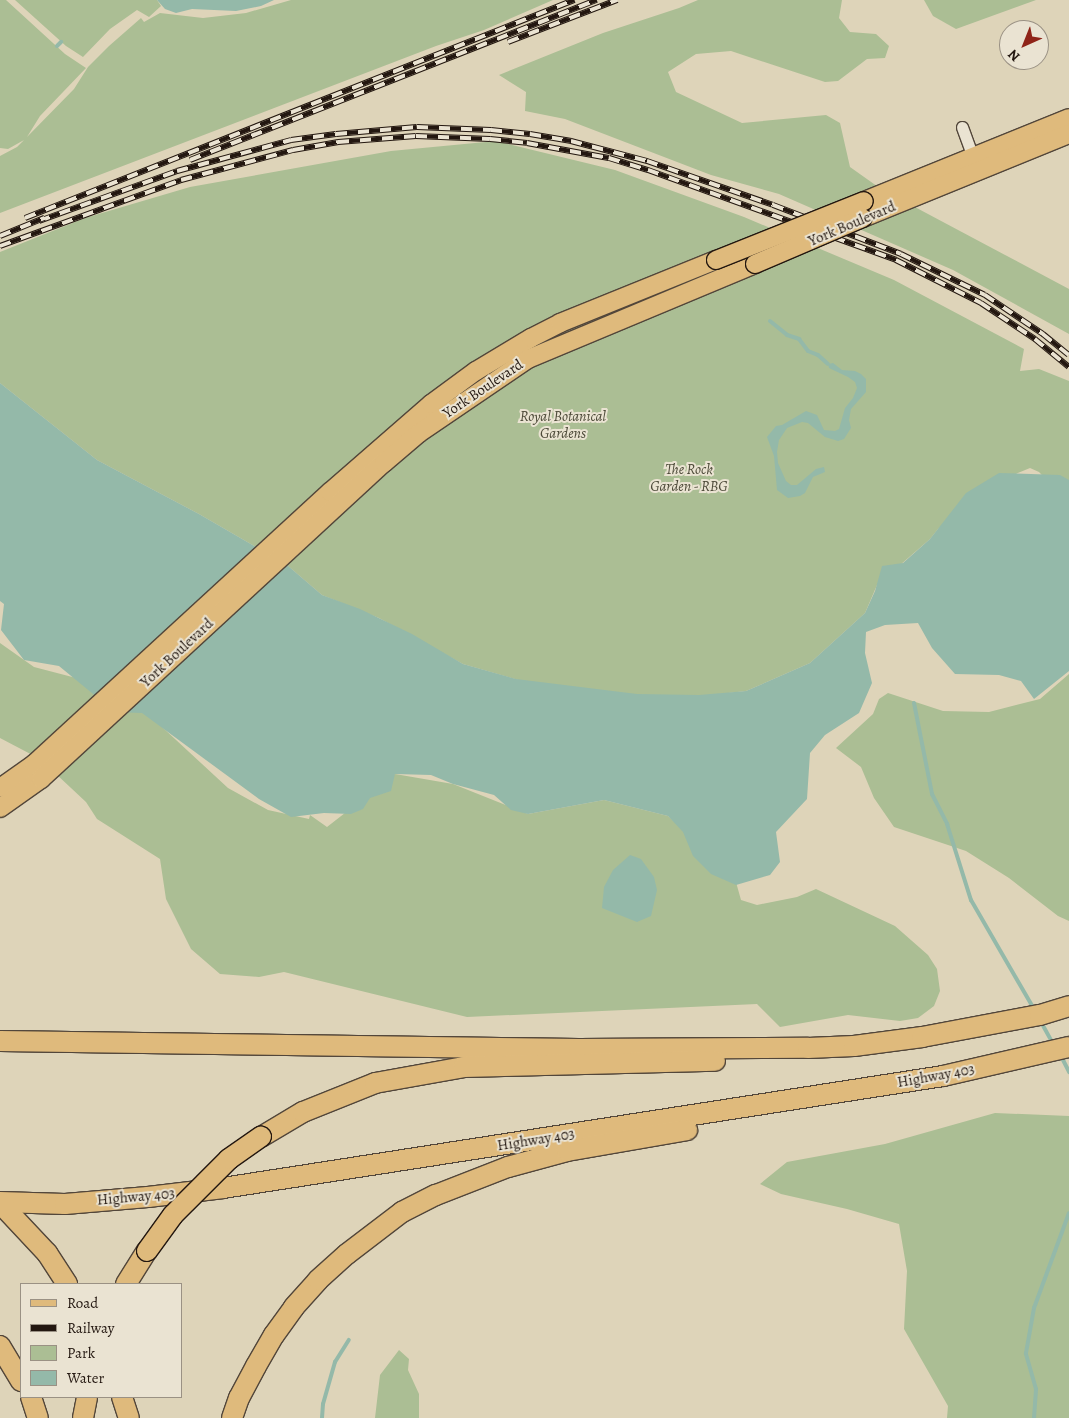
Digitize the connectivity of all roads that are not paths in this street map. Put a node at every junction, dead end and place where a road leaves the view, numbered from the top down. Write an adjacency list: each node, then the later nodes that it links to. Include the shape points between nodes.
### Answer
1 (1069, 118): 4 (main road, York Boulevard)
2 (962, 128): 4 (street)
3 (1069, 134): 4 (main road, York Boulevard)
4 (975, 164): 5 (main road, York Boulevard)
5 (864, 209): 6 (main road, York Boulevard, bridge, via 754,264 528,359 419,433); 6 (main road, York Boulevard, bridge, via 716,260 560,323 531,338 431,404)
6 (336, 497): 7 (main road, York Boulevard)
7 (38, 772): 8 (main road, York Boulevard); 9 (main road, York Boulevard)
8 (0, 788)
9 (0, 808)
10 (1069, 1006): 12 (highway, via 922,1037)
11 (0, 1041): 12 (highway)
12 (808, 1048): 17 (highway, bridge, via 743,1060 464,1067 375,1083 303,1112 229,1159 173,1215)
13 (1069, 1048): 14 (highway, Highway 403)
14 (944, 1076): 15 (highway, Highway 403, via 223,1188 65,1204); 26 (highway, via 789,1112 567,1151 508,1167 436,1194 379,1228 318,1280 274,1334 239,1398)
15 (0, 1202): 16 (highway, via 47,1253)
16 (66, 1283)
17 (127, 1283)
18 (0, 1346): 19 (highway)
19 (20, 1379)
20 (31, 1398): 23 (highway)
21 (87, 1398): 24 (highway)
22 (122, 1398): 25 (highway)
23 (38, 1418)
24 (83, 1418)
25 (129, 1418)
26 (232, 1418)

